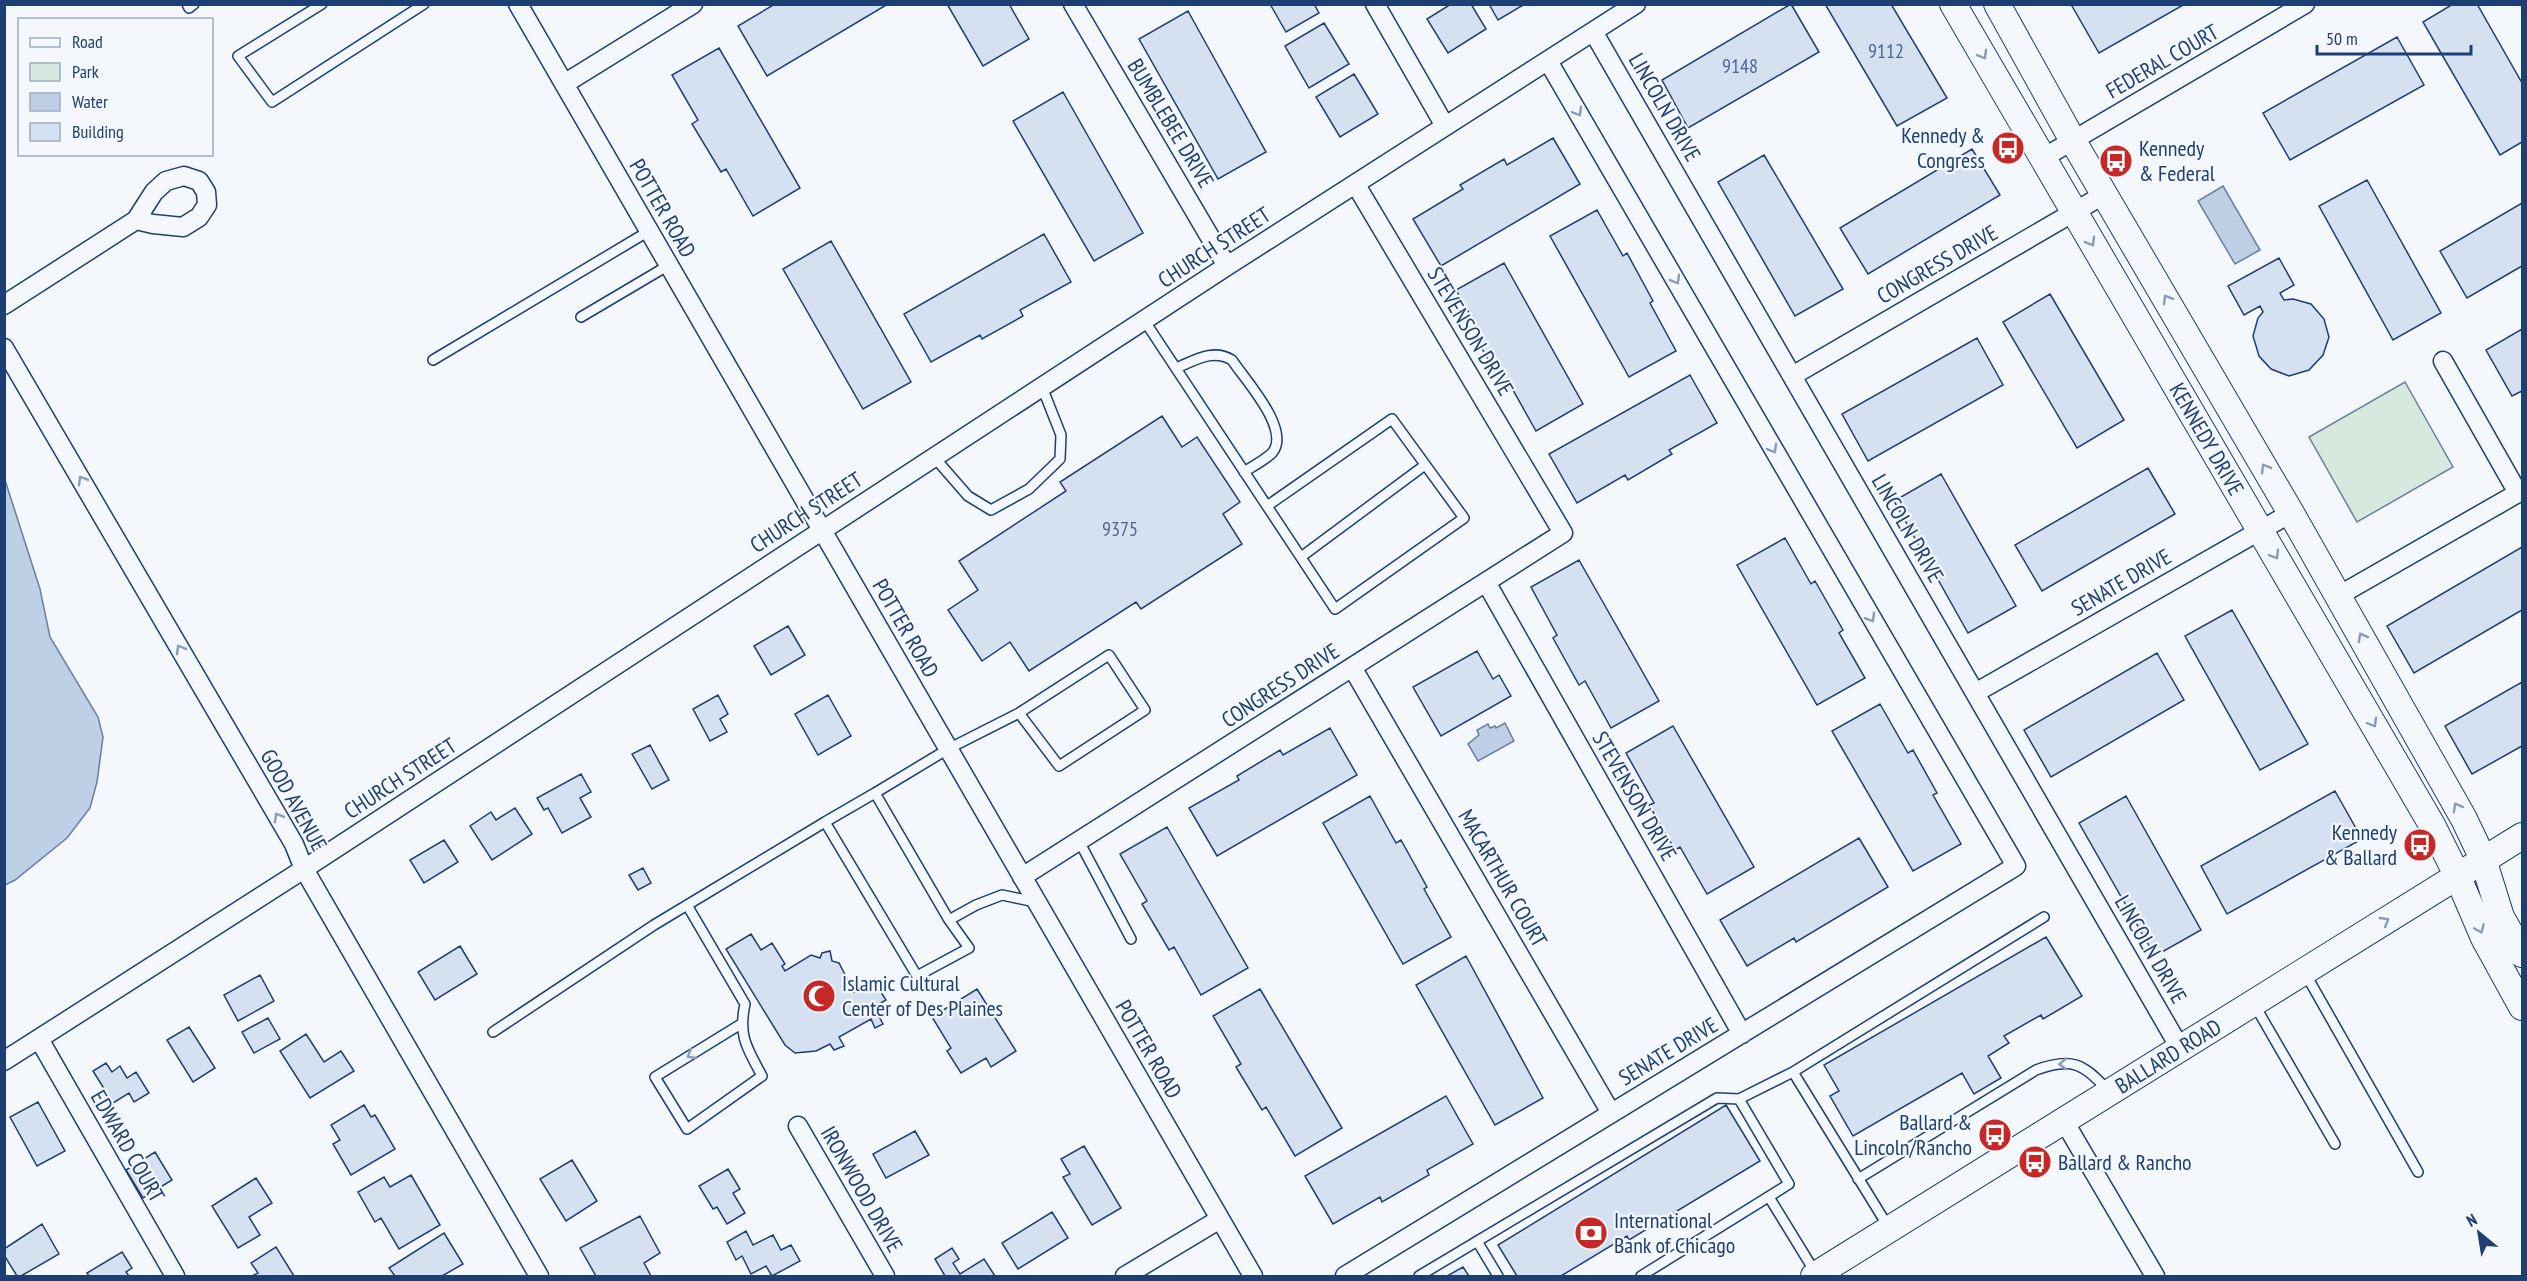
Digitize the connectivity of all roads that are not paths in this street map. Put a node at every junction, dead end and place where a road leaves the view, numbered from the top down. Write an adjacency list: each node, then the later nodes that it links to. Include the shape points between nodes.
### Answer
1 (187, 4): 2 (lane, via 189,8)
2 (194, 4)
3 (322, 4): 4 (lane, via 238,56 272,102)
4 (424, 4)
5 (518, 4): 16 (street, POTTER ROAD)
6 (693, 4): 13 (street)
7 (1073, 4): 26 (street, BUMBLEBEE DRIVE)
8 (1375, 4): 17 (street)
9 (1636, 4): 14 (street, CHURCH STREET)
10 (1953, 4): 19 (street, KENNEDY DRIVE, one-way to 19)
11 (1996, 4): 18 (street, KENNEDY DRIVE)
12 (2305, 4): 18 (street, FEDERAL COURT)
13 (673, 10): 16 (street)
14 (1594, 33): 15 (street, CHURCH STREET); 34 (street, LINCOLN DRIVE)
15 (1548, 61): 17 (street, CHURCH STREET); 70 (street, SENATE DRIVE, one-way to 70, via 2016,866)
16 (564, 84): 24 (street, POTTER ROAD)
17 (1445, 126): 20 (street, CHURCH STREET)
18 (2073, 141): 19 (street, FEDERAL COURT); 21 (street, KENNEDY DRIVE)
19 (2043, 158): 22 (street, KENNEDY DRIVE)
20 (1356, 185): 26 (street, CHURCH STREET); 43 (street, STEVENSON DRIVE)
21 (2105, 194): 22 (street, CONGRESS DRIVE); 40 (street, KENNEDY DRIVE, one-way to 21)
22 (2074, 212): 34 (street, CONGRESS DRIVE); 42 (street, KENNEDY DRIVE, one-way to 42)
23 (136, 220): 27 (street)
24 (649, 231): 25 (street, POTTER ROAD); 31 (lane)
25 (669, 265): 28 (lane); 41 (street, POTTER ROAD)
26 (1227, 266): 29 (street, CHURCH STREET)
27 (4, 305)
28 (581, 317)
29 (1144, 320): 33 (lane); 35 (street, CHURCH STREET)
30 (4, 348): 56 (street, GOOD AVENUE, one-way to 30, via 294,844)
31 (433, 360)
32 (2443, 361): 46 (street, via 2518,493)
33 (1176, 368): 38 (lane); 38 (lane, via 1212,354 1223,354 1232,360 1269,414 1277,429 1277,442 1272,453)
34 (1792, 376): 48 (street, LINCOLN DRIVE)
35 (1042, 387): 36 (street, CHURCH STREET); 36 (lane, via 1061,435 1060,459 1029,489 991,510 968,496)
36 (934, 457): 41 (street, CHURCH STREET)
37 (1425, 465): 39 (lane, via 1392,419); 44 (lane); 44 (lane, via 1464,518 1335,609)
38 (1244, 471): 39 (lane)
39 (1267, 506): 44 (lane)
40 (2291, 513): 42 (street, SENATE DRIVE); 46 (street, KENNEDY DRIVE)
41 (822, 530): 50 (street, POTTER ROAD); 56 (street, CHURCH STREET)
42 (2261, 530): 48 (street, SENATE DRIVE); 57 (street, KENNEDY DRIVE, one-way to 57)
43 (1563, 532): 45 (street, CONGRESS DRIVE)
44 (1301, 557)
45 (1486, 582): 47 (street, CONGRESS DRIVE); 70 (street, STEVENSON DRIVE)
46 (2338, 596): 55 (street, KENNEDY DRIVE, one-way to 46)
47 (1352, 667): 54 (street, CONGRESS DRIVE); 77 (street, MACARTHUR COURT)
48 (1975, 693): 72 (street, LINCOLN DRIVE)
49 (1019, 713): 49 (lane, via 1110,655 1145,710 1059,766); 50 (lane)
50 (948, 749): 51 (lane); 58 (street, POTTER ROAD)
51 (875, 793): 52 (lane); 62 (lane)
52 (825, 822): 60 (lane); 62 (lane, via 917,976 969,948)
53 (2523, 836): 55 (street, BALLARD ROAD)
54 (1079, 841): 58 (street, CONGRESS DRIVE); 63 (lane)
55 (2483, 859): 57 (street, BALLARD ROAD); 64 (street, KENNEDY DRIVE, via 2501,917)
56 (304, 869): 71 (street, CHURCH STREET); 87 (street, GOOD AVENUE)
57 (2457, 875): 65 (street, BALLARD ROAD, one-way to 57); 67 (street, KENNEDY DRIVE, one-way to 67, via 2484,938)
58 (1022, 877): 59 (street, POTTER ROAD)
59 (1037, 902): 62 (lane, via 1002,895); 84 (street, POTTER ROAD)
60 (687, 905): 68 (lane, via 745,1004); 69 (lane)
61 (2044, 917): 74 (lane)
62 (949, 920)
63 (1131, 939)
64 (2523, 954)
65 (2304, 971): 66 (street, BALLARD ROAD); 81 (lane)
66 (2253, 1002): 72 (street, BALLARD ROAD); 80 (lane)
67 (2523, 1007)
68 (741, 1024): 68 (lane, one-way to 68, via 655,1077 687,1129 762,1076 748,1051)
69 (493, 1032)
70 (1742, 1034): 77 (street, SENATE DRIVE)
71 (39, 1039): 73 (street, CHURCH STREET); 88 (street, EDWARD COURT)
72 (2180, 1048): 75 (street, BALLARD ROAD)
73 (4, 1061)
74 (1793, 1072): 76 (lane); 82 (lane)
75 (2109, 1093): 78 (street, BALLARD ROAD); 82 (lane, one-way to 82, via 2095,1075 2078,1064 2056,1063 2036,1070)
76 (1739, 1099): 83 (lane, via 1789,1184); 86 (lane, via 1717,1098)
77 (1611, 1113): 92 (street, SENATE DRIVE)
78 (2064, 1121): 85 (street, BALLARD ROAD); 97 (street)
79 (798, 1126): 89 (street, IRONWOOD DRIVE)
80 (2335, 1143)
81 (2418, 1173)
82 (1858, 1179): 85 (lane)
83 (1769, 1197): 95 (lane); 96 (lane)
84 (1220, 1219): 90 (street); 91 (street, POTTER ROAD)
85 (1889, 1229): 96 (street, BALLARD ROAD)
86 (1477, 1241): 93 (lane); 94 (lane)
87 (530, 1273)
88 (175, 1276)
89 (885, 1276)
90 (1125, 1276)
91 (1253, 1276)
92 (1345, 1276)
93 (1419, 1276)
94 (1498, 1276)
95 (1641, 1276)
96 (1815, 1276)
97 (2155, 1276)

